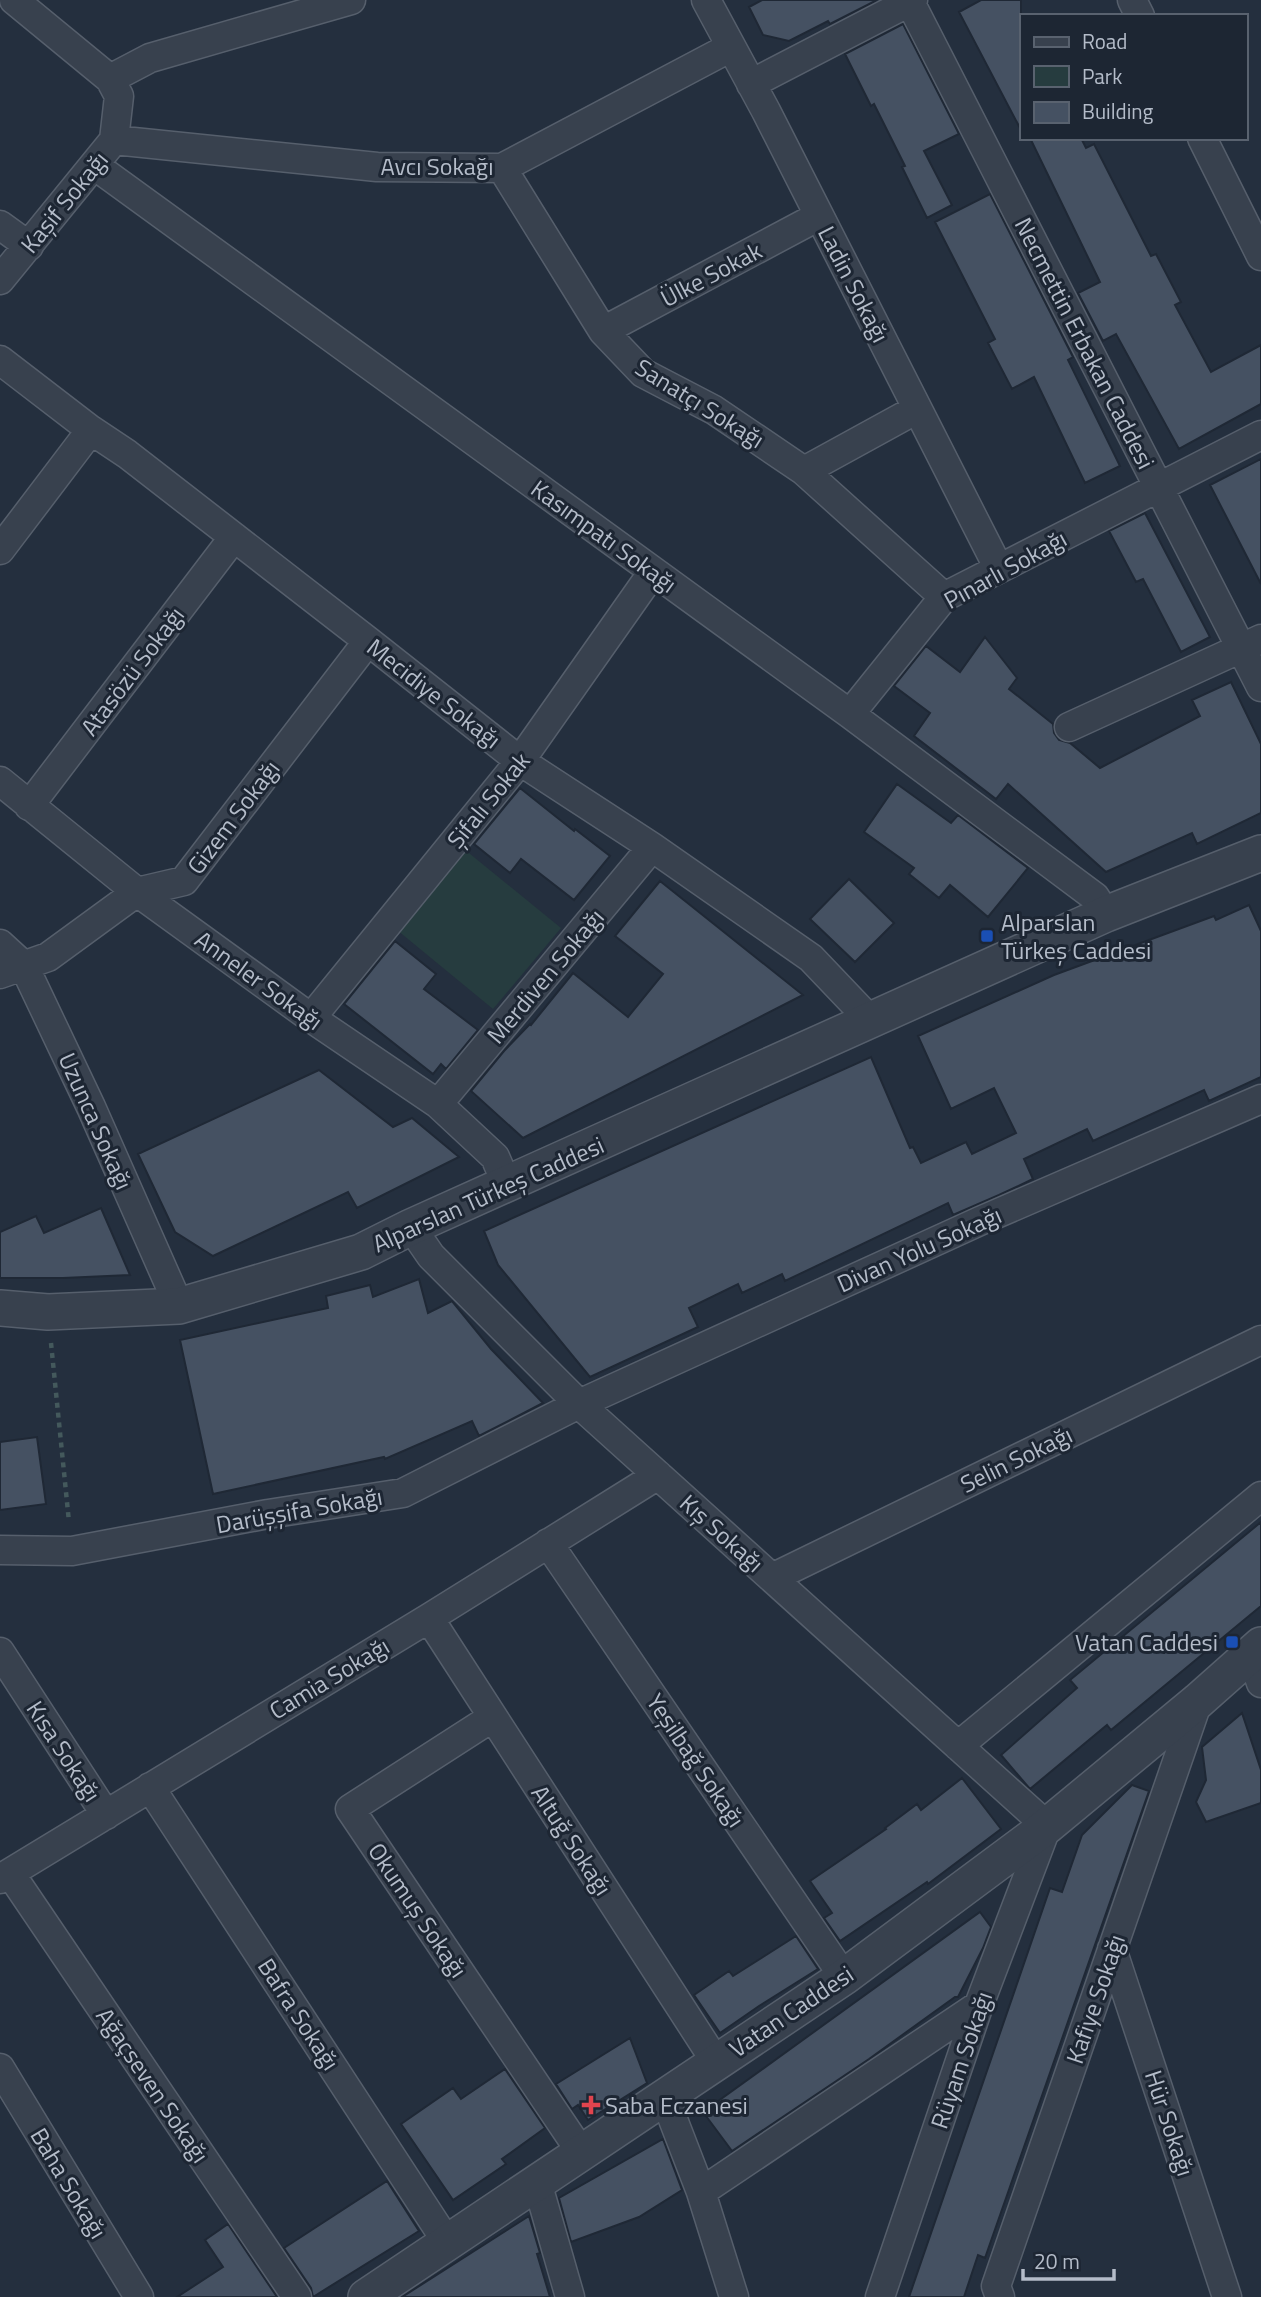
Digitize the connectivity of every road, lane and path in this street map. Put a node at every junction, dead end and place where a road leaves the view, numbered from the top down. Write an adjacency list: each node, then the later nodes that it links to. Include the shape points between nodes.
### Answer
1 (14, 0): 6 (street)
2 (351, 0): 6 (street, via 150,58)
3 (706, 0): 5 (street, Ladin Sokağı)
4 (910, 1): 7 (street); 23 (street, Necmettin Erbakan Caddesi)
5 (732, 47): 7 (street, Ladin Sokağı); 11 (street, Avcı Sokağı)
6 (110, 79): 8 (street, Kaşif Sokağı, via 119,96)
7 (751, 84): 12 (street, Ladin Sokağı)
8 (114, 140): 10 (street, Kaşif Sokağı); 11 (street, Avcı Sokağı, via 377,167)
9 (1203, 140): 15 (street)
10 (94, 164): 14 (street, Kaşif Sokağı); 27 (street, Kasımpatı Sokağı)
11 (502, 168): 17 (street, Sanatçı Sokağı)
12 (819, 216): 17 (street, Ülke Sokak); 19 (street, Ladin Sokağı)
13 (0, 225): 14 (street)
14 (29, 246): 16 (street, Kaşif Sokağı)
15 (1261, 256)
16 (0, 280)
17 (603, 331): 22 (street, Sanatçı Sokağı, via 643,373 714,410)
18 (0, 360): 20 (street, Mecidiye Sokağı)
19 (917, 408): 22 (street); 26 (street, Ladin Sokağı)
20 (91, 430): 24 (street, Mecidiye Sokağı); 25 (street)
21 (1261, 435): 23 (street, Pınarlı Sokağı)
22 (804, 471): 28 (street, Sanatçı Sokağı)
23 (1159, 487): 26 (street, Pınarlı Sokağı); 30 (street, Necmettin Erbakan Caddesi)
24 (234, 537): 29 (street, Mecidiye Sokağı); 36 (street, Atasözü Sokağı)
25 (0, 550)
26 (999, 569): 28 (street, Pınarlı Sokağı)
27 (653, 572): 32 (street, Kasımpatı Sokağı); 34 (street, Şifalı Sokak)
28 (944, 597): 32 (street, Pınarlı Sokağı)
29 (368, 641): 34 (street, Mecidiye Sokağı); 39 (street, Gizem Sokağı, via 184,881)
30 (1252, 644): 31 (street, Necmettin Erbakan Caddesi); 33 (street)
31 (1261, 687)
32 (850, 714): 40 (street, Kasımpatı Sokağı, via 1095,897)
33 (1069, 727)
34 (520, 761): 37 (street, Mecidiye Sokağı); 43 (street, Şifalı Sokak)
35 (0, 781): 36 (street, Anneler Sokağı)
36 (29, 806): 39 (street, Anneler Sokağı)
37 (652, 847): 44 (street, Mecidiye Sokağı, via 811,958); 46 (street, Merdiven Sokağı)
38 (1261, 853): 40 (street, Alparslan Türkeş Caddesi)
39 (138, 892): 42 (street, Gizem Sokağı, via 48,957); 43 (street, Anneler Sokağı)
40 (1106, 914): 44 (street, Alparslan Türkeş Caddesi)
41 (0, 944): 42 (street, Uzunca Sokağı)
42 (12, 970): 49 (street, Uzunca Sokağı, via 91,1107)
43 (311, 1018): 46 (street, Anneler Sokağı)
44 (870, 1021): 47 (street, Alparslan Türkeş Caddesi)
45 (1261, 1099): 53 (street, Divan Yolu Sokağı)
46 (438, 1104): 47 (street, Anneler Sokağı, via 495,1157)
47 (507, 1185): 48 (street, Alparslan Türkeş Caddesi)
48 (411, 1227): 49 (street, Alparslan Türkeş Caddesi, via 361,1252); 53 (street, Kış Sokağı, via 431,1256)
49 (178, 1306): 51 (street, Alparslan Türkeş Caddesi)
50 (0, 1308): 51 (street, Alparslan Türkeş Caddesi)
51 (48, 1312): 58 (path)
52 (1261, 1340): 59 (street, Selin Sokağı)
53 (579, 1404): 54 (street, Kış Sokağı); 58 (street, Darüşşifa Sokağı, via 403,1493)
54 (658, 1475): 56 (street, Camia Sokağı); 59 (street, Kış Sokağı)
55 (1261, 1496): 65 (street)
56 (548, 1543): 60 (street, Camia Sokağı); 71 (street, Yeşilbağ Sokağı)
57 (0, 1549): 58 (street, Darüşşifa Sokağı)
58 (72, 1551)
59 (772, 1578): 65 (street, Kış Sokağı)
60 (429, 1618): 64 (street, Altuğ Sokağı); 66 (street, Camia Sokağı)
61 (0, 1652): 67 (street, Kısa Sokağı)
62 (1258, 1661): 63 (street, Vatan Caddesi)
63 (1198, 1701): 68 (street, Vatan Caddesi); 70 (street, Kafiye Sokağı)
64 (493, 1717): 73 (street, Altuğ Sokağı); 76 (street, Okumuş Sokağı, via 350,1809)
65 (958, 1746): 68 (street, Kış Sokağı)
66 (150, 1787): 67 (street, Camia Sokağı); 79 (street, Bafra Sokağı)
67 (106, 1815): 69 (street, Camia Sokağı)
68 (1047, 1826): 71 (street, Vatan Caddesi); 72 (street, Rüyam Sokağı)
69 (5, 1876): 82 (street, Ağaçseven Sokağı)
70 (1112, 1949): 86 (street, Kafiye Sokağı, via 996,2286); 87 (street, Hür Sokağı)
71 (844, 1977): 73 (street, Vatan Caddesi)
72 (979, 2005): 78 (street); 85 (street, Rüyam Sokağı)
73 (716, 2062): 75 (street, Vatan Caddesi)
74 (0, 2068): 81 (street, Baha Sokağı)
75 (664, 2096): 76 (street, Vatan Caddesi); 78 (street)
76 (581, 2152): 77 (street, Vatan Caddesi)
77 (537, 2182): 79 (street, Vatan Caddesi); 83 (street)
78 (702, 2192): 84 (street)
79 (447, 2242): 80 (street, Vatan Caddesi)
80 (382, 2292)
81 (139, 2297)
82 (297, 2297)
83 (570, 2297)
84 (734, 2297)
85 (880, 2297)
86 (1000, 2297)
87 (1227, 2297)

